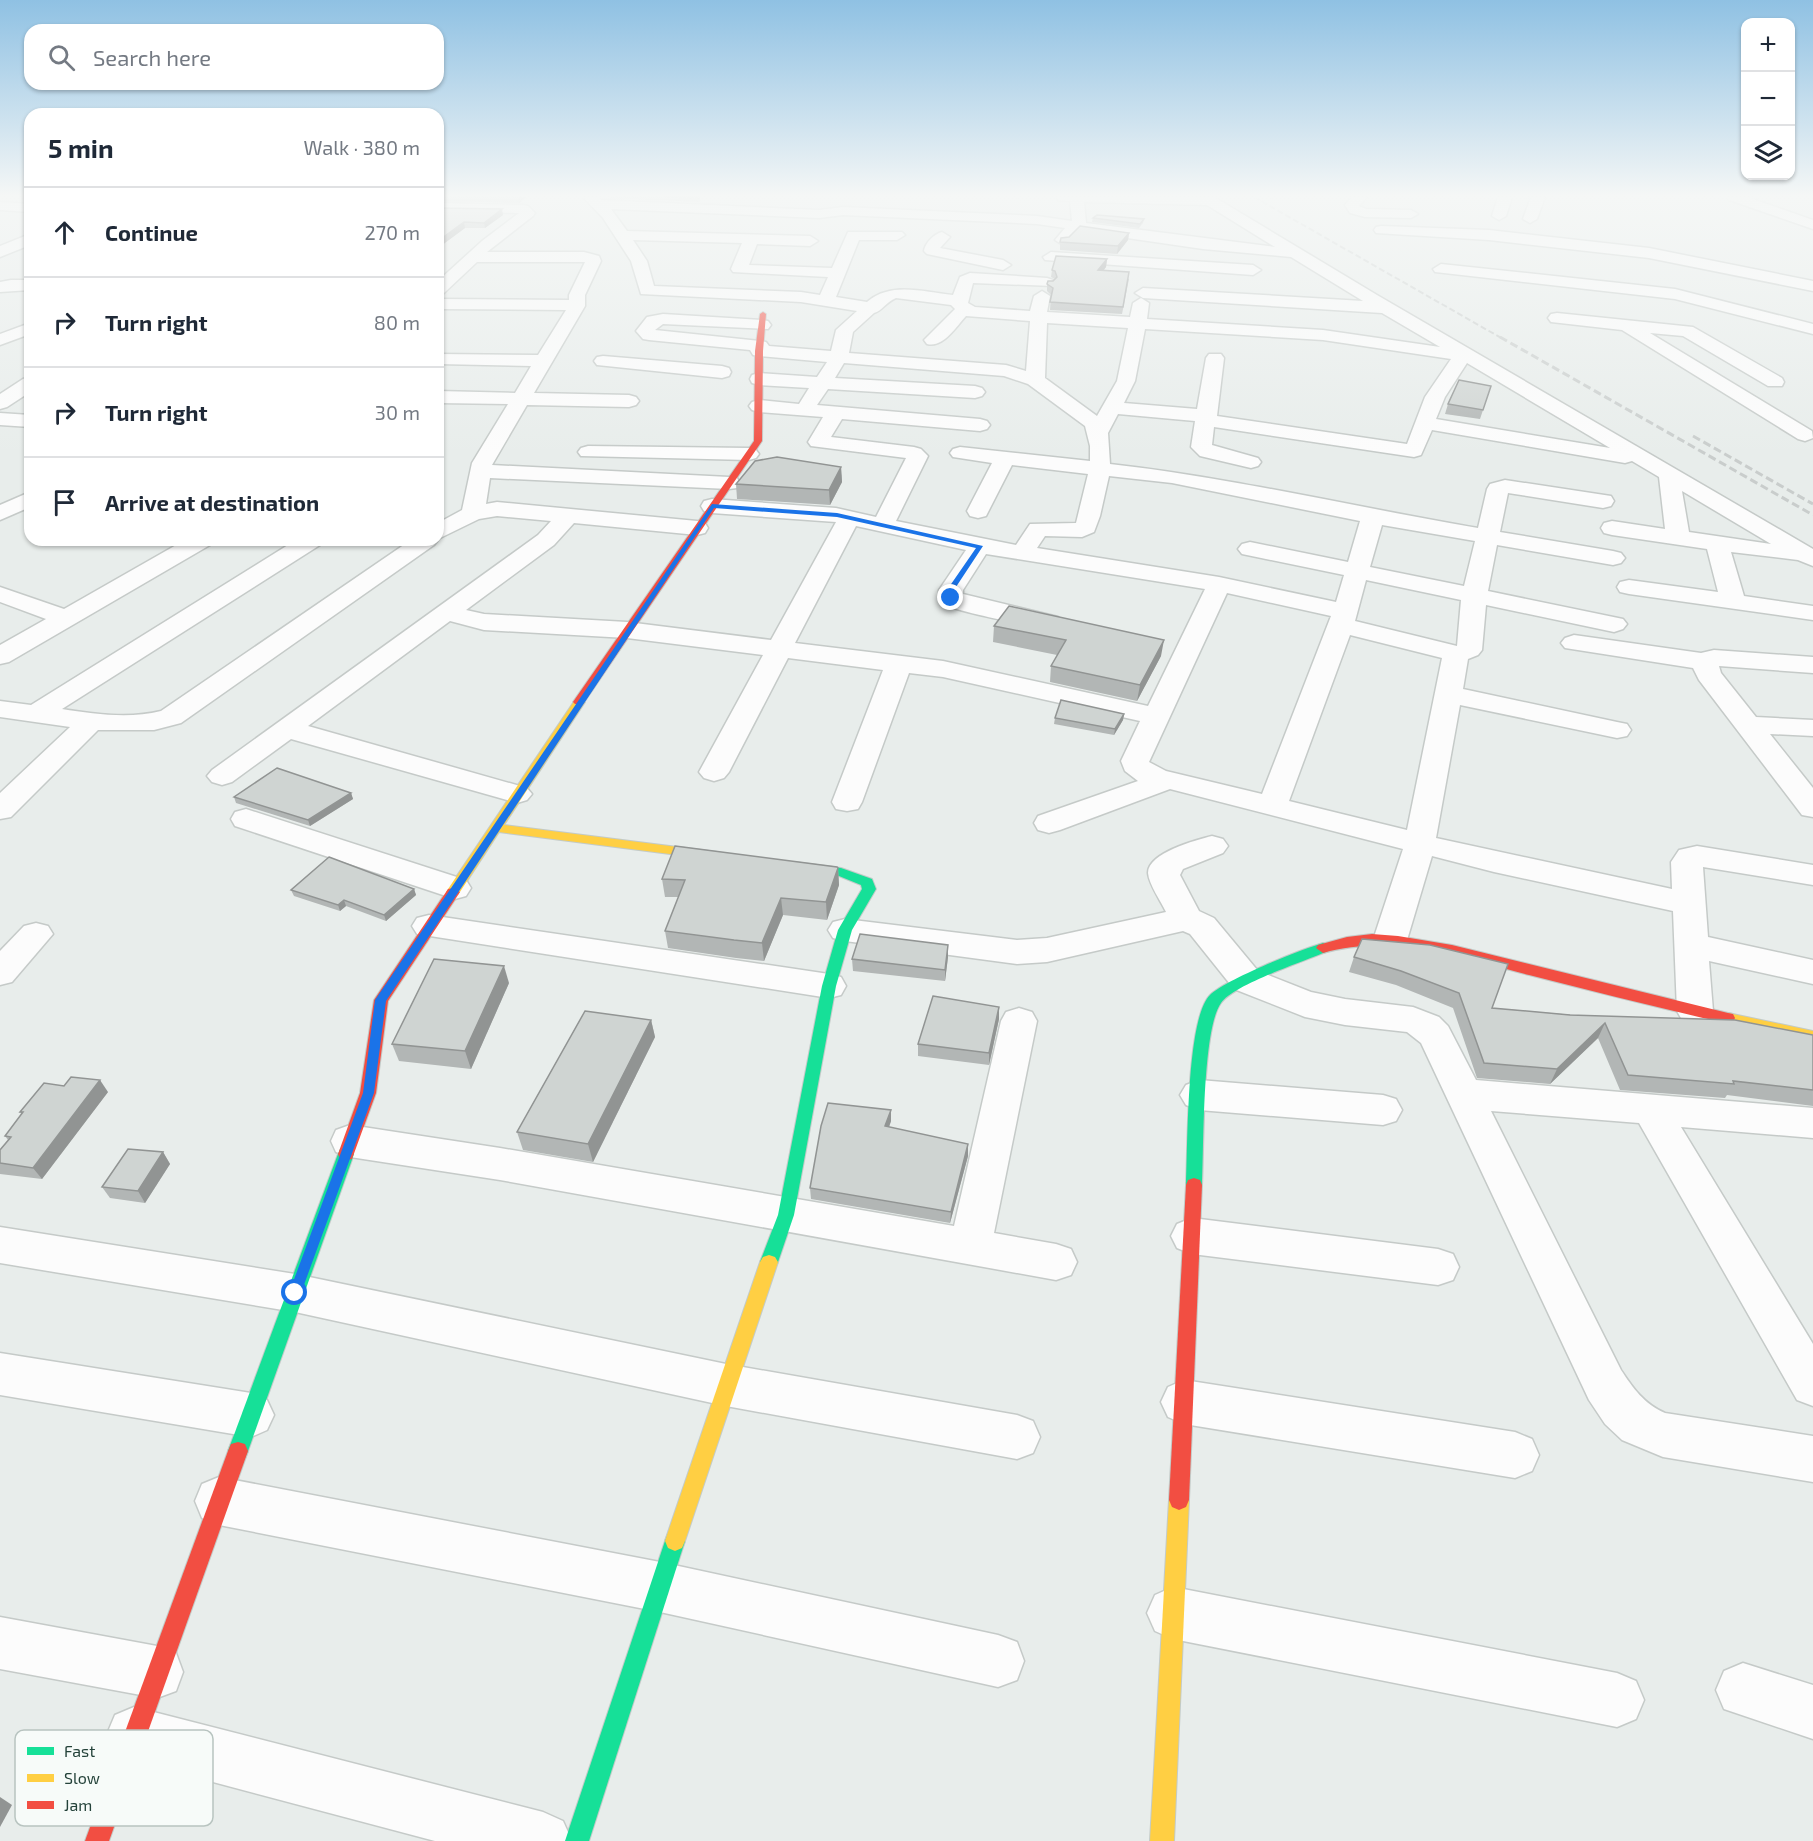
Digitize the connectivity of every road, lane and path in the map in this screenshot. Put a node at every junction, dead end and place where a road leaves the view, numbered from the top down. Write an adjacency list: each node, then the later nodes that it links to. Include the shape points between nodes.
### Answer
1 (583, 283): 16 (street)
2 (645, 283): 11 (street)
3 (833, 283): 13 (street)
4 (965, 283): 17 (street)
5 (1047, 283): 21 (street, via 1038,309)
6 (1145, 283): 12 (street)
7 (1345, 283): 19 (street)
8 (1603, 283): 20 (street, via 1680,295)
9 (24, 285): 10 (street)
10 (0, 287)
11 (647, 291): 13 (street, via 776,295); 26 (street, via 635,313)
12 (1143, 293): 19 (street); 28 (street)
13 (826, 301): 18 (street)
14 (1548, 301): 33 (street, via 1700,321 1698,327)
15 (444, 304): 16 (street)
16 (577, 305): 29 (street)
17 (961, 305): 18 (street, via 895,293 886,295); 21 (street, via 978,313); 36 (street)
18 (873, 308): 38 (street, via 846,330)
19 (1389, 309): 39 (street)
20 (1759, 316): 31 (street, via 1744,327); 32 (street)
21 (1040, 317): 28 (street); 49 (street)
22 (1557, 318): 30 (street)
23 (10, 319): 24 (street)
24 (24, 320)
25 (763, 320): 26 (street); 37 (street)
26 (653, 321): 37 (street, via 645,333)
27 (543, 323): 29 (street)
28 (1137, 323): 39 (street, via 1340,336); 60 (street, via 1126,381)
29 (566, 324): 43 (street)
30 (1623, 324): 33 (street); 71 (street)
31 (1730, 326)
32 (1813, 329)
33 (1687, 331): 51 (street)
34 (24, 337): 35 (street)
35 (0, 340)
36 (933, 340)
37 (760, 348): 38 (street); 48 (street)
38 (838, 357): 42 (street); 52 (street)
39 (1467, 357): 67 (street, via 1435,398); 77 (street)
40 (1215, 358): 64 (street)
41 (444, 359): 43 (street)
42 (881, 359): 49 (street, via 993,368); 54 (street)
43 (544, 361): 57 (street)
44 (603, 361): 45 (street)
45 (653, 366): 46 (street); 63 (street)
46 (722, 372)
47 (0, 379): 50 (street)
48 (759, 379): 52 (street); 59 (street)
49 (1035, 380): 70 (street, via 1094,423)
50 (24, 381)
51 (1775, 382)
52 (819, 383): 54 (street); 61 (street)
53 (24, 386): 58 (street)
54 (868, 386): 55 (street)
55 (975, 392)
56 (444, 397): 57 (street)
57 (521, 399): 63 (street); 80 (street)
58 (0, 403)
59 (759, 406): 61 (street); 75 (street, via 758,441)
60 (1113, 408): 64 (street); 70 (street)
61 (804, 410): 62 (street)
62 (836, 413): 68 (street); 93 (street, via 818,442 918,456)
63 (632, 417): 73 (street)
64 (1206, 418): 69 (street); 78 (street, via 1203,450)
65 (0, 419): 66 (street)
66 (24, 421)
67 (1426, 423): 69 (street, via 1414,451); 77 (street)
68 (980, 425)
69 (1266, 428): 78 (street)
70 (1099, 431): 79 (street)
71 (1805, 435)
72 (588, 452): 73 (street)
73 (646, 452): 75 (street)
74 (960, 453): 76 (street)
75 (749, 454): 82 (street)
76 (1005, 458): 79 (street); 87 (street)
77 (1645, 460): 81 (street)
78 (1251, 462): 83 (street)
79 (1099, 468): 83 (street); 105 (street, via 1086,527 1038,529)
80 (480, 471): 82 (street); 89 (street)
81 (1669, 474): 98 (street); 107 (street)
82 (729, 483): 86 (street)
83 (1239, 490): 91 (street)
84 (1604, 501): 97 (street, via 1500,487)
85 (24, 503): 88 (street)
86 (712, 506): 92 (street); 95 (street)
87 (978, 511)
88 (0, 513)
89 (473, 513): 90 (street, via 497,509); 94 (street)
90 (568, 516): 95 (street); 114 (street, via 546,540)
91 (1373, 517): 97 (street); 108 (street)
92 (849, 518): 93 (street); 122 (street)
93 (882, 526): 103 (street)
94 (444, 528)
95 (697, 528): 120 (street)
96 (1612, 528): 98 (street)
97 (1487, 536): 106 (street); 112 (street)
98 (1678, 538): 99 (street)
99 (1718, 543): 107 (street); 113 (street)
100 (192, 546): 116 (street)
101 (302, 546): 130 (street)
102 (416, 546): 132 (street, via 171,717 142,724)
103 (980, 546): 105 (street); 119 (street, via 951,590 951,598)
104 (1250, 549): 108 (street)
105 (1021, 554): 109 (street)
106 (1613, 558)
107 (1810, 558)
108 (1356, 572): 112 (street); 117 (street)
109 (1219, 584): 117 (street); 131 (street, via 1177,650)
110 (1629, 586): 113 (street)
111 (0, 594): 116 (street)
112 (1474, 597): 118 (street); 123 (street, via 1469,650)
113 (1733, 602): 115 (street)
114 (446, 613): 120 (street, via 498,623); 135 (street)
115 (1813, 613)
116 (66, 618): 124 (street)
117 (1343, 618): 123 (street); 145 (street)
118 (1614, 624)
119 (1075, 628)
120 (627, 630): 122 (street); 142 (street)
121 (1574, 643): 125 (street)
122 (780, 648): 126 (street); 137 (street)
123 (1456, 654): 128 (street)
124 (0, 656)
125 (1706, 662): 127 (street, via 1714,658); 133 (street, via 1708,674)
126 (899, 663): 131 (street, via 944,669); 143 (street)
127 (1813, 665)
128 (1448, 694): 136 (street); 150 (street)
129 (0, 708): 130 (street)
130 (36, 713): 132 (street)
131 (1157, 716): 141 (street, via 1135,765 1147,774)
132 (93, 720): 140 (street)
133 (1748, 725): 134 (street); 144 (street)
134 (1813, 728)
135 (287, 729): 139 (street); 142 (street)
136 (1617, 730)
137 (714, 772)
138 (0, 775): 140 (street)
139 (222, 776)
140 (32, 778): 146 (street)
141 (1168, 780): 145 (street); 148 (street)
142 (517, 795): 149 (street)
143 (847, 802)
144 (1812, 805)
145 (1272, 806): 150 (street)
146 (0, 810)
147 (246, 819): 155 (street)
148 (1049, 823)
149 (495, 828): 152 (street); 155 (street)
150 (1420, 843): 156 (street); 161 (street)
151 (1212, 846): 157 (street, via 1165,867 1164,875)
152 (728, 857)
153 (774, 863): 159 (street, via 844,872 867,882 868,890)
154 (1813, 875): 156 (street, via 1690,857)
155 (455, 888): 158 (street)
156 (1689, 903): 162 (street)
157 (1186, 919): 159 (street, via 1047,950 1017,952); 165 (street, via 1202,926)
158 (429, 926): 166 (street); 175 (street, via 381,1000 368,1093)
159 (845, 930): 166 (street)
160 (36, 934): 164 (street)
161 (1390, 940): 165 (street, via 1347,940); 167 (street)
162 (1692, 945): 163 (street); 167 (street)
163 (1813, 972)
164 (0, 973)
165 (1246, 980): 170 (street, via 1305,1004 1413,1020 1426,1026 1435,1035); 171 (street, via 1215,1000 1206,1018)
166 (829, 986): 176 (street)
167 (1695, 1011): 169 (street)
168 (1019, 1021): 179 (street)
169 (1813, 1036)
170 (1464, 1094): 173 (street); 190 (street, via 1605,1385 1621,1409 1638,1424 1663,1435)
171 (1199, 1095): 172 (street); 177 (street)
172 (1383, 1110)
173 (1651, 1110): 174 (street); 185 (street)
174 (1813, 1123)
175 (350, 1141): 176 (street); 182 (street)
176 (786, 1215): 179 (street); 184 (street)
177 (1192, 1236): 181 (street); 186 (street)
178 (0, 1245): 182 (street)
179 (970, 1248): 180 (street)
180 (1056, 1262)
181 (1438, 1267)
182 (295, 1293): 184 (street); 187 (street)
183 (0, 1374): 187 (street)
184 (726, 1385): 188 (street); 192 (street)
185 (1813, 1385)
186 (1184, 1402): 189 (street); 193 (street)
187 (251, 1415): 191 (street)
188 (1017, 1437)
189 (1515, 1455)
190 (1813, 1460)
191 (219, 1501): 192 (street); 196 (street)
192 (660, 1587): 195 (street); 205 (street)
193 (1173, 1613): 198 (street); 206 (street)
194 (0, 1644): 196 (street)
195 (998, 1660)
196 (157, 1672): 200 (street)
197 (1743, 1690): 199 (street)
198 (1617, 1700)
199 (1813, 1712)
200 (135, 1730)
201 (213, 1755): 204 (street)
202 (102, 1826): 203 (street)
203 (97, 1841)
204 (543, 1841)
205 (577, 1841)
206 (1161, 1841)

